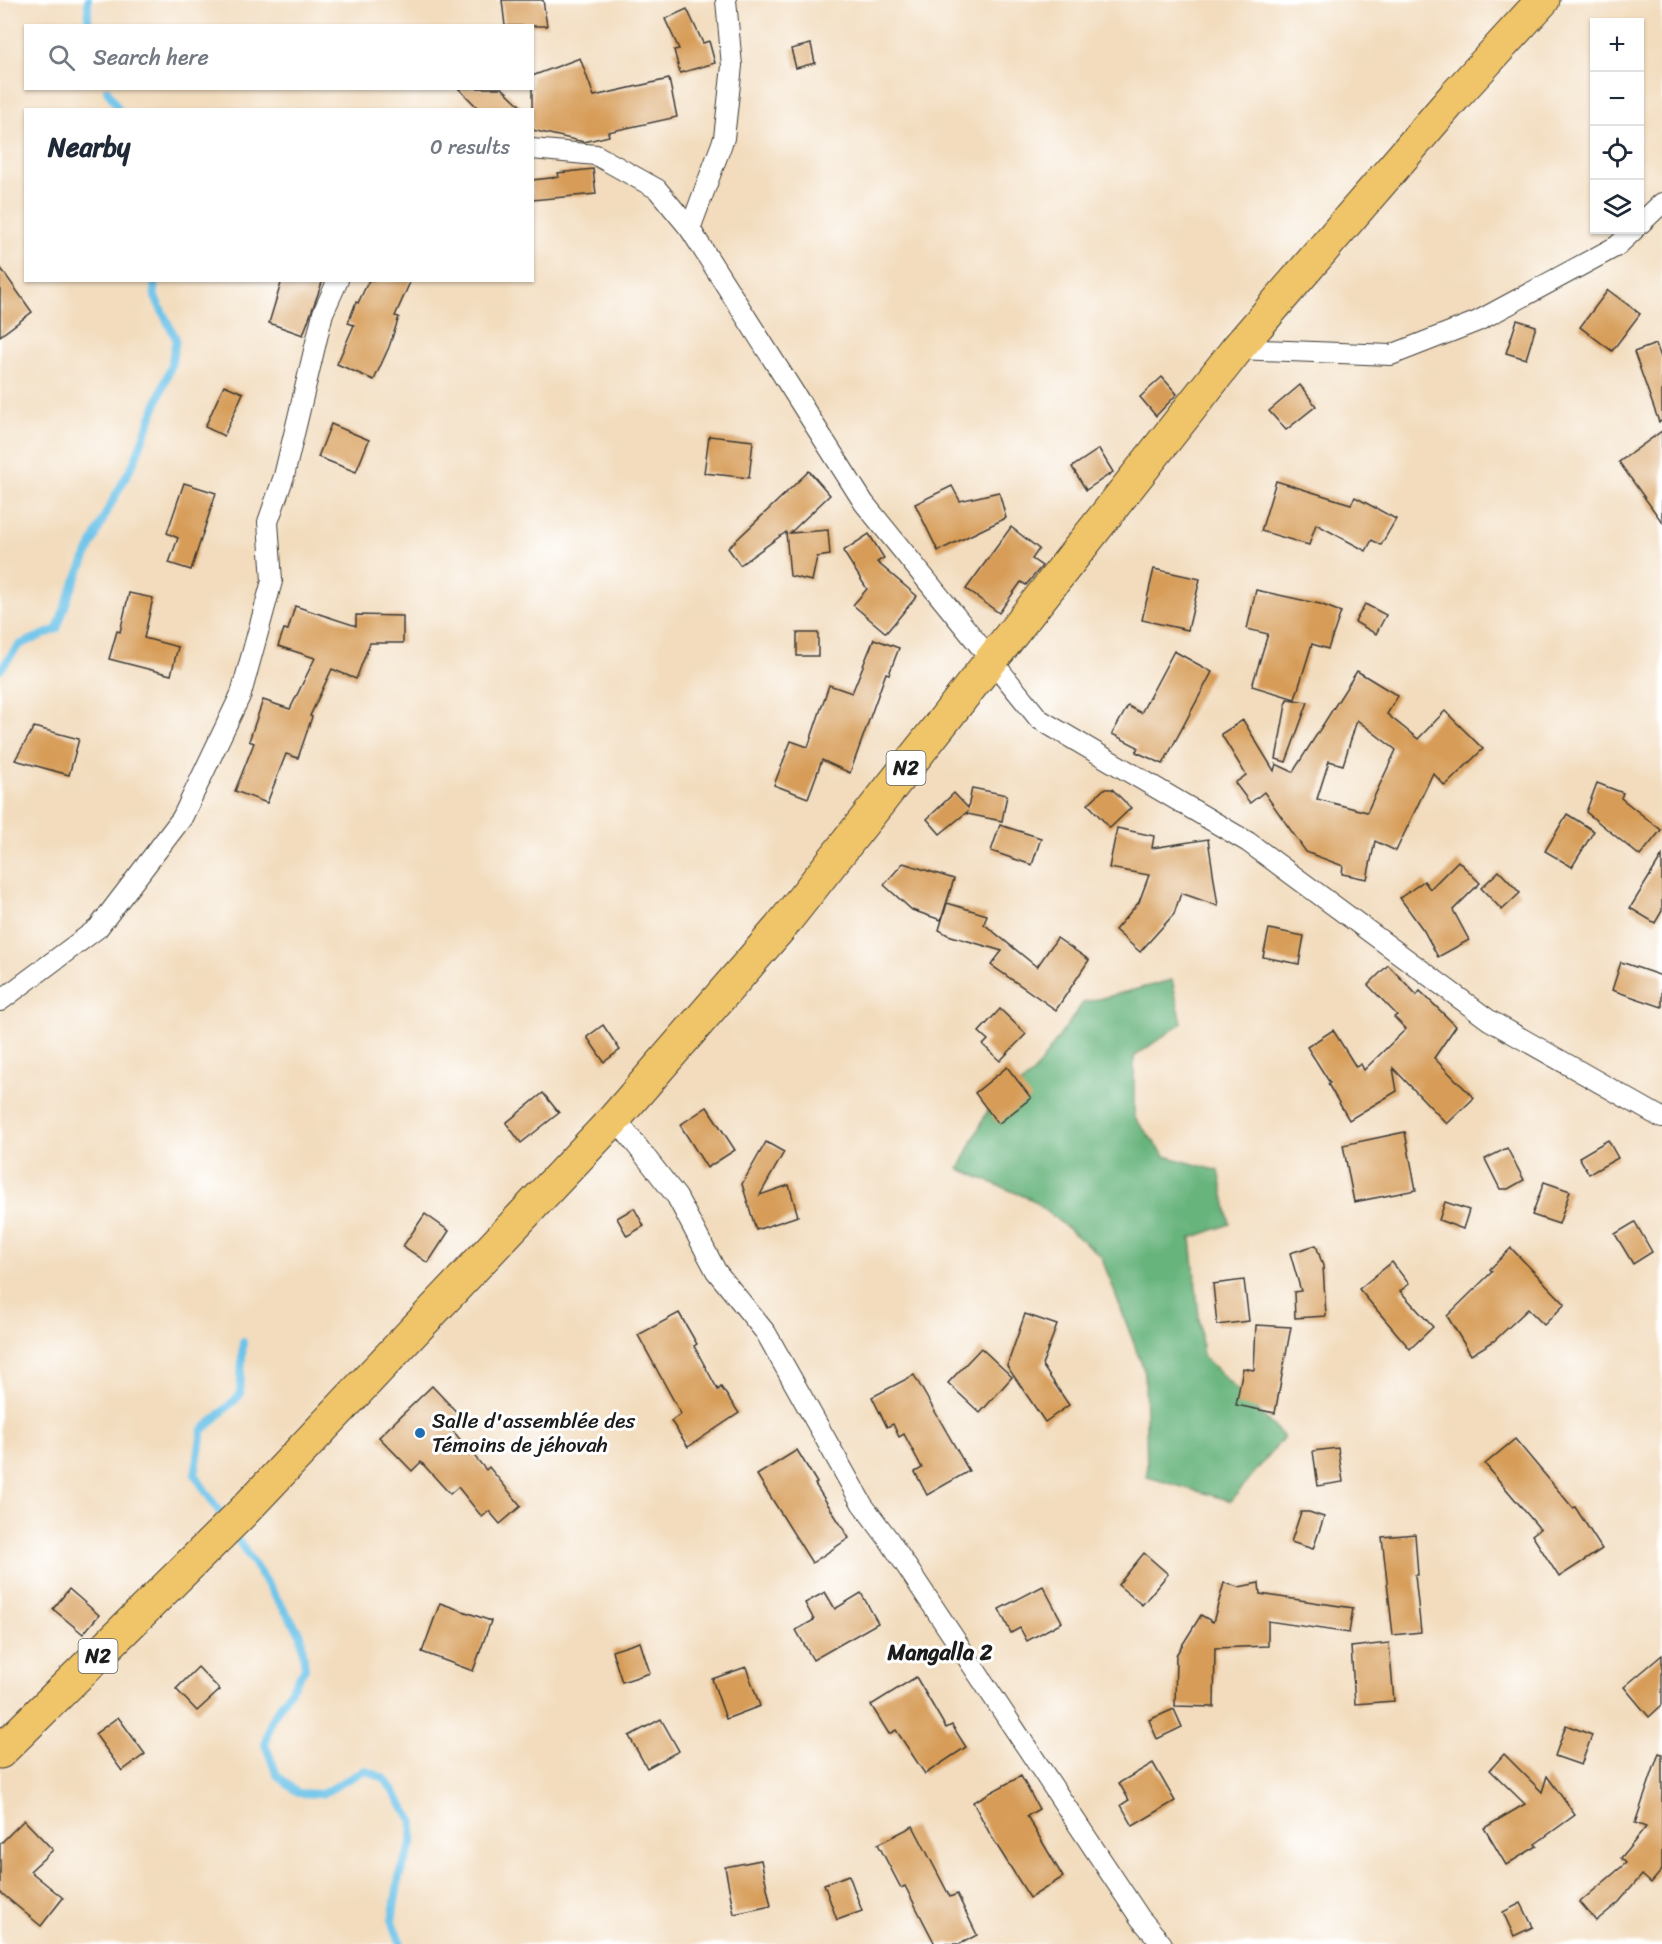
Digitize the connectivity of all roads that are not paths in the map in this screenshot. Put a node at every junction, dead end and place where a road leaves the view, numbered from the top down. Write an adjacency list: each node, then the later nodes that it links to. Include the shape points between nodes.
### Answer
1 (726, 0): 6 (street, via 732,66 724,138)
2 (1543, 0): 9 (highway, N2)
3 (534, 149): 6 (street, via 596,155 657,189)
4 (1662, 203): 5 (street)
5 (1644, 220)
6 (690, 229): 10 (street, via 864,503)
7 (1630, 234): 9 (street, via 1617,246 1478,321 1391,355)
8 (337, 282): 11 (street, via 323,314 284,476 268,522 272,581 241,694 192,800 98,928)
9 (1237, 349): 10 (highway, N2)
10 (990, 660): 12 (highway, N2, via 779,929); 13 (street, via 1039,719 1248,842 1489,1020)
11 (0, 1001)
12 (615, 1118): 14 (highway, N2, via 243,1512); 15 (street, via 677,1197 716,1271 766,1333 862,1504 1140,1918)
13 (1662, 1118)
14 (0, 1752)
15 (1162, 1944)

